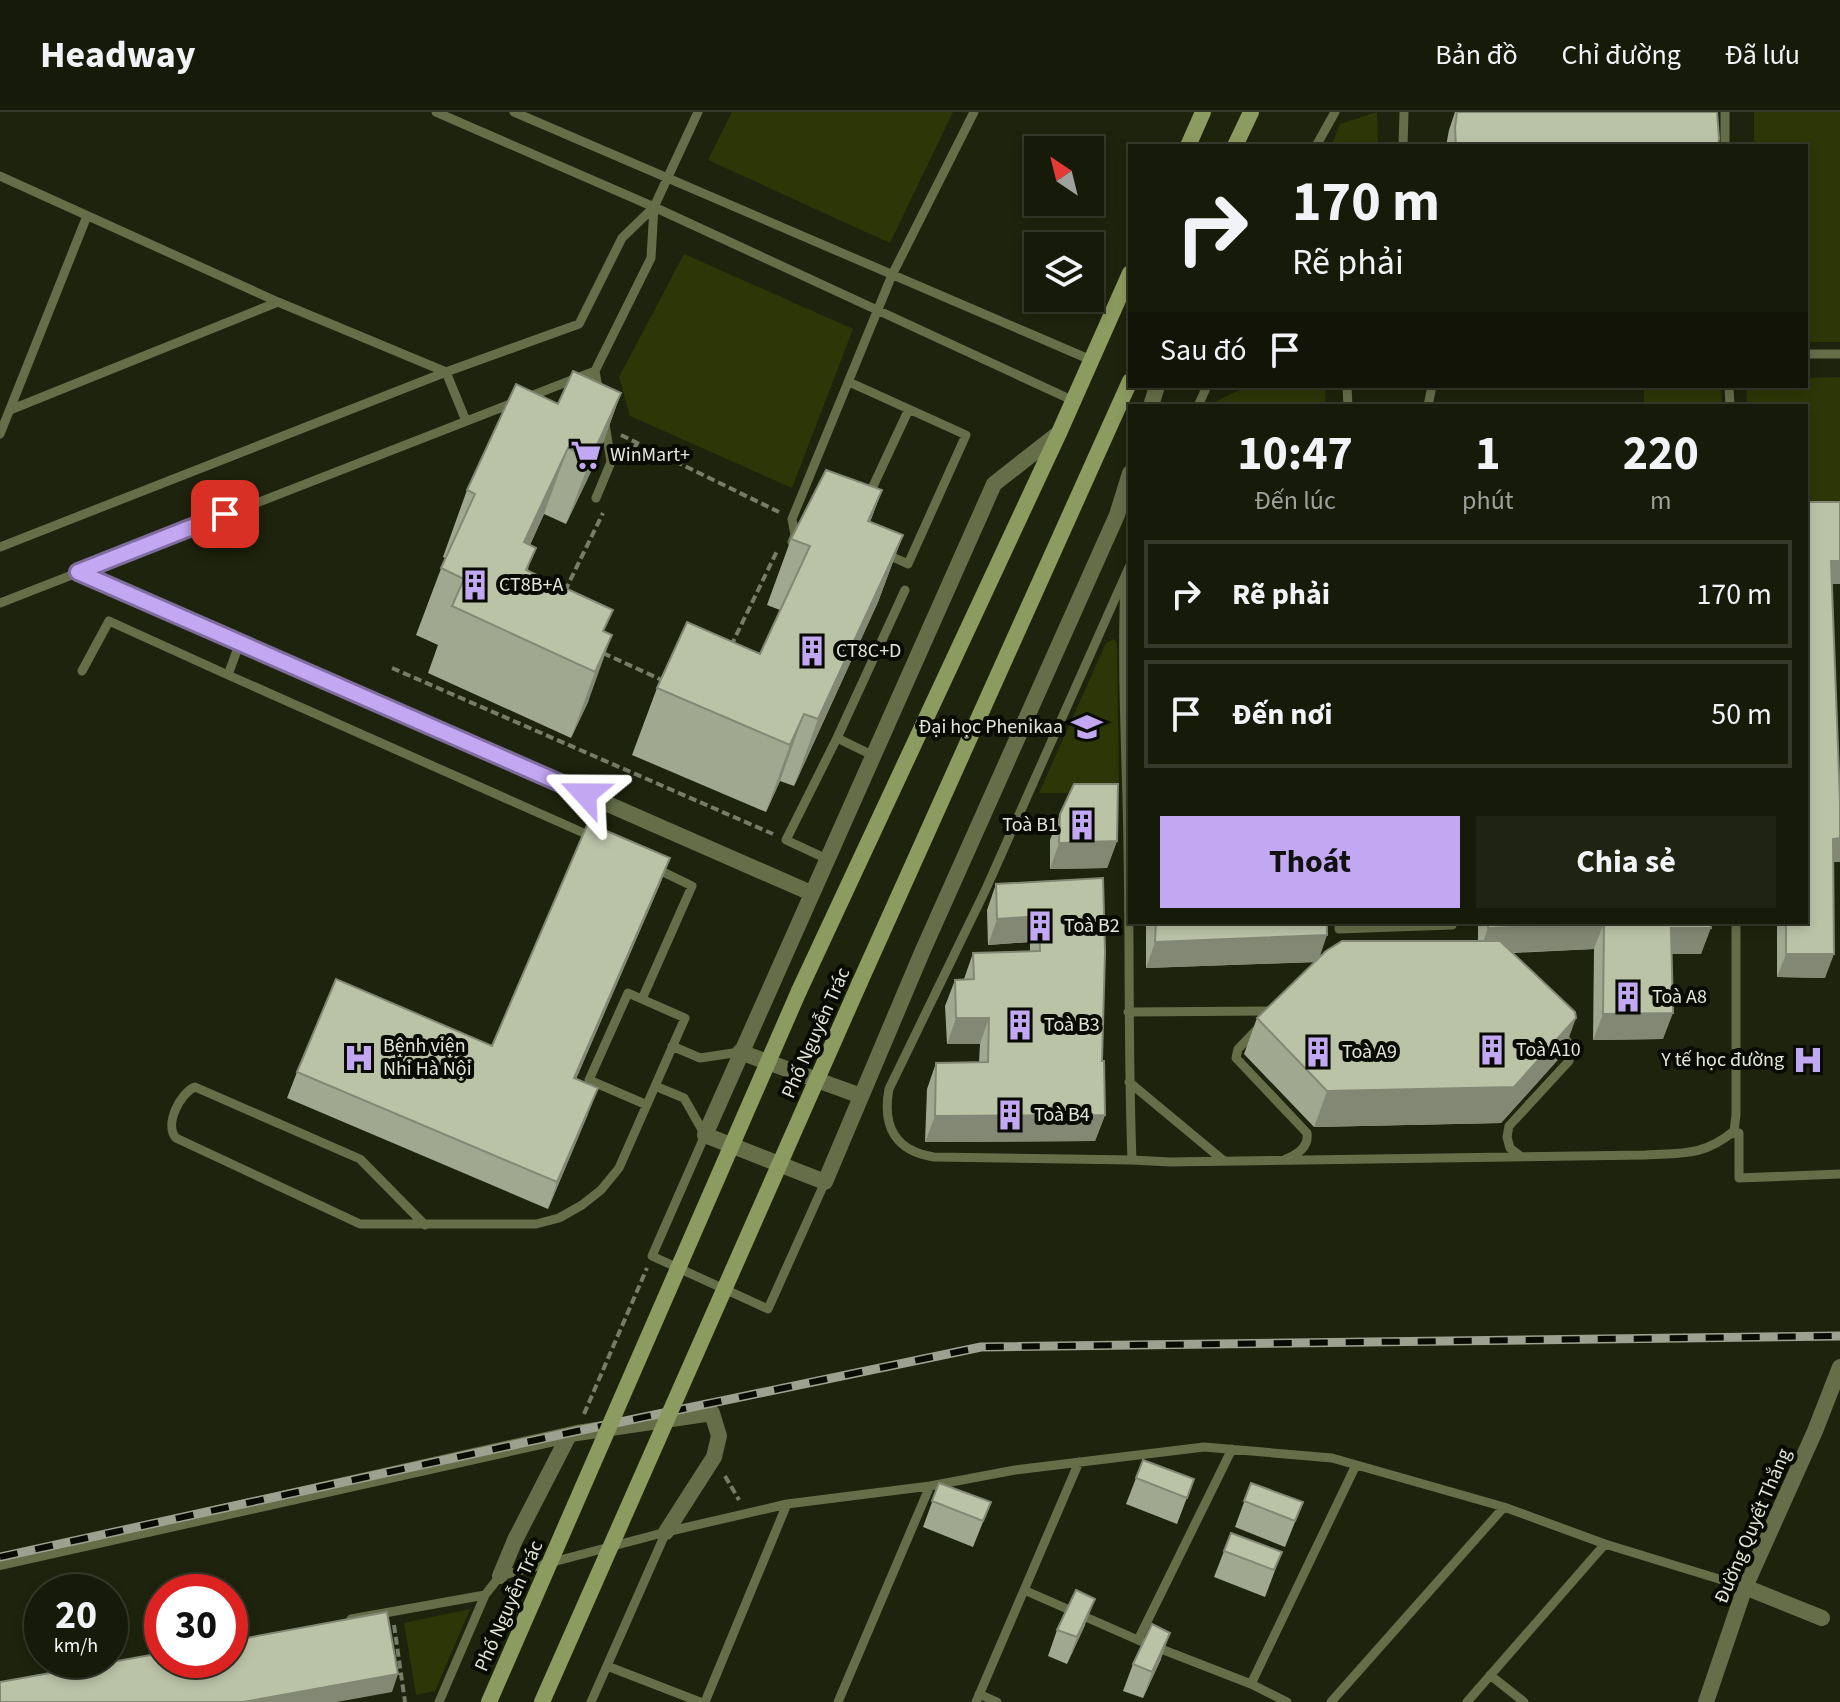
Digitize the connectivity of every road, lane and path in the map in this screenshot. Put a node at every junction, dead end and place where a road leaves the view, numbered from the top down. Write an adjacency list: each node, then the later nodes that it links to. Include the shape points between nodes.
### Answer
1 (436, 112): 17 (lane)
2 (514, 112): 16 (lane)
3 (698, 112): 16 (lane)
4 (974, 112): 19 (lane)
5 (1203, 112): 10 (main road)
6 (1251, 112): 11 (main road)
7 (1335, 112): 12 (lane)
8 (1404, 112): 13 (lane)
9 (1725, 112): 14 (lane)
10 (1189, 144)
11 (1236, 144)
12 (1317, 144)
13 (1403, 144)
14 (1725, 144)
15 (0, 176): 18 (lane)
16 (666, 178): 17 (lane); 19 (lane)
17 (654, 207): 22 (lane); 26 (lane, via 651,258); 27 (lane, via 622,238 579,324)
18 (87, 216): 21 (lane); 33 (lane)
19 (892, 275): 22 (lane); 25 (lane)
20 (1128, 277): 25 (main road, Phố Nguyễn Trác)
21 (278, 302): 27 (lane); 33 (lane)
22 (877, 309): 28 (lane); 31 (lane)
23 (1808, 354): 24 (lane)
24 (1840, 354)
25 (1091, 360): 31 (main road, Phố Nguyễn Trác)
26 (595, 371): 30 (lane); 35 (lane)
27 (446, 372): 35 (lane); 46 (lane)
28 (849, 382): 32 (lane); 45 (lane)
29 (1128, 385): 122 (main road, Phố Nguyễn Trác, bridge)
30 (600, 399)
31 (1074, 401): 37 (main road, Phố Nguyễn Trác)
32 (909, 409): 44 (lane); 47 (lane, via 966,435 908,564)
33 (10, 410): 38 (lane)
34 (603, 413): 36 (lane)
35 (466, 421): 50 (lane)
36 (605, 426): 39 (path); 42 (lane, via 611,462)
37 (1059, 433): 63 (street, Phố Nguyễn Trác, via 994,484); 121 (main road, Phố Nguyễn Trác, bridge, via 799,991)
38 (0, 434)
39 (637, 443): 40 (path); 45 (path)
40 (623, 472)
41 (1128, 479): 81 (street, via 1117,515)
42 (596, 498)
43 (609, 500): 53 (path)
44 (863, 509)
45 (792, 519): 48 (lane, via 795,535); 56 (path)
46 (0, 547)
47 (873, 548)
48 (786, 556)
49 (1128, 569): 51 (lane)
50 (78, 572): 54 (lane); 55 (street)
51 (1125, 576): 75 (lane); 86 (lane, via 985,891 889,1089 887,1113 901,1144 922,1155)
52 (905, 590): 62 (lane)
53 (561, 599)
54 (0, 603)
55 (240, 642): 60 (lane); 68 (street)
56 (731, 646)
57 (591, 647): 61 (path)
58 (392, 668): 64 (path)
59 (82, 671): 60 (lane, via 109,621)
60 (228, 675): 65 (lane)
61 (677, 686)
62 (837, 738): 63 (lane); 64 (lane)
63 (872, 755): 66 (street, Phố Nguyễn Trác)
64 (786, 840): 66 (lane)
65 (611, 846)
66 (827, 859): 68 (street, Phố Nguyễn Trác)
67 (651, 866): 72 (lane, via 692,886)
68 (811, 893): 78 (street, Phố Nguyễn Trác)
69 (1339, 924): 70 (lane, via 1339,929)
70 (1452, 924)
71 (1736, 924): 83 (lane, via 1736,1115)
72 (642, 999): 77 (lane, via 685,1018); 82 (lane, via 628,993 589,1080)
73 (1286, 1001): 74 (lane)
74 (1276, 1011): 75 (lane); 87 (lane, via 1235,1055 1307,1133 1305,1146)
75 (1128, 1012): 79 (lane)
76 (1554, 1025): 85 (lane, via 1568,1040 1571,1056 1509,1126 1508,1143)
77 (672, 1046): 78 (lane, via 700,1058); 80 (lane)
78 (740, 1052): 81 (street); 84 (street, Phố Nguyễn Trác)
79 (1129, 1082): 86 (lane); 88 (lane)
80 (655, 1086): 82 (lane); 84 (lane, via 684,1098)
81 (861, 1096): 90 (street)
82 (647, 1105): 91 (lane, via 619,1168 601,1190 559,1218 536,1224)
83 (1731, 1134): 85 (lane, via 1714,1146 1688,1153); 89 (lane, via 1739,1133 1739,1178)
84 (705, 1135): 90 (street); 92 (lane)
85 (1519, 1155): 87 (lane)
86 (1132, 1160): 88 (lane)
87 (1283, 1160): 88 (lane)
88 (1224, 1161)
89 (1840, 1174)
90 (825, 1182): 92 (lane, via 768,1309)
91 (425, 1225): 91 (lane, via 360,1159 206,1091 195,1087 184,1093 170,1125 176,1138 360,1224)
92 (652, 1256): 94 (path)
93 (1840, 1367): 108 (street, Đường Quyết Thắng)
94 (582, 1420)
95 (569, 1435): 97 (street, via 712,1413 719,1436); 106 (street); 107 (street)
96 (1232, 1449): 98 (lane, via 1204,1447); 99 (lane); 114 (lane)
97 (714, 1457): 103 (path); 104 (street)
98 (1079, 1462): 100 (lane); 109 (lane)
99 (1356, 1465): 102 (lane); 117 (lane)
100 (930, 1486): 101 (lane); 125 (lane)
101 (787, 1504): 103 (lane); 124 (lane)
102 (1504, 1507): 105 (lane); 128 (lane)
103 (746, 1513): 104 (lane)
104 (666, 1532): 107 (lane); 115 (lane)
105 (1605, 1544): 108 (lane); 116 (lane)
106 (0, 1562)
107 (500, 1576): 110 (lane)
108 (1745, 1587): 112 (street); 131 (street, Đường Quyết Thắng)
109 (1024, 1590): 114 (lane); 118 (lane)
110 (485, 1595): 111 (lane); 120 (lane)
111 (392, 1610): 113 (lane); 119 (path)
112 (1822, 1618)
113 (333, 1623)
114 (1138, 1640): 117 (lane)
115 (607, 1666): 123 (lane); 124 (lane)
116 (1490, 1675): 129 (lane); 130 (lane)
117 (1251, 1684): 127 (lane)
118 (978, 1698): 126 (lane)
119 (405, 1702)
120 (439, 1702)
121 (489, 1702)
122 (542, 1702)
123 (591, 1702)
124 (703, 1702)
125 (838, 1702)
126 (997, 1702)
127 (1287, 1702)
128 (1331, 1702)
129 (1467, 1702)
130 (1524, 1702)
131 (1706, 1702)

